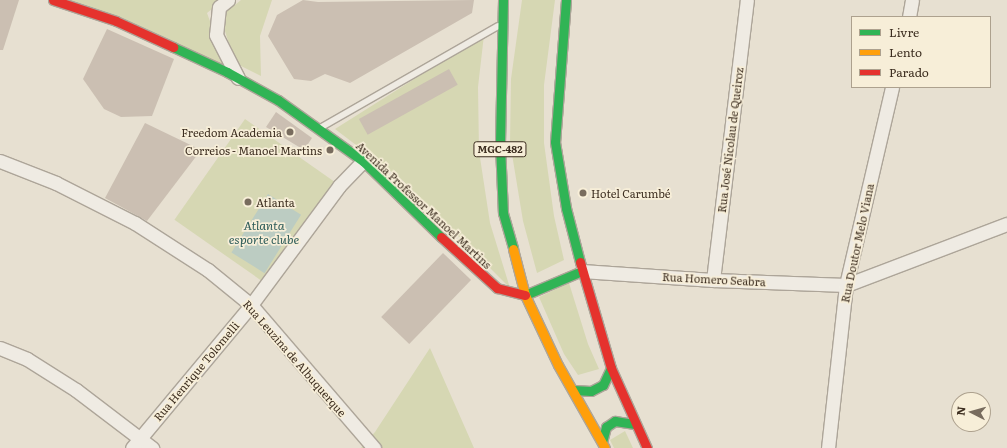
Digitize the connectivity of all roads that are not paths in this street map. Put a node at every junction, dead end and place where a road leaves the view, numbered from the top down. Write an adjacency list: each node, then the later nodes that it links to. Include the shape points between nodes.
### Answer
1 (53, 0): 9 (main road, Avenida Professor Manoel Martins, via 116,21)
2 (228, 0): 9 (street, via 219,7 216,35)
3 (503, 0): 8 (main road, MGC-482)
4 (566, 0): 15 (main road, via 555,142 566,208)
5 (747, 0): 16 (street, Rua José Nicolau de Queiroz)
6 (911, 0): 7 (street)
7 (909, 16)
8 (501, 24): 11 (lane); 18 (main road, MGC-482, via 500,145 504,213)
9 (238, 78): 11 (main road, Avenida Professor Manoel Martins)
10 (892, 88): 17 (street, Rua Doutor Melo Viana)
11 (320, 128): 13 (main road, Avenida Professor Manoel Martins)
12 (0, 161): 19 (street, Rua Leuzina de Albuquerque, via 56,183 136,223 208,270)
13 (363, 161): 18 (main road, Avenida Professor Manoel Martins, via 482,277 498,288); 19 (street, Rua Henrique Tolomelli, via 339,186)
14 (1007, 224): 17 (street)
15 (582, 271): 16 (street, Rua Homero Seabra); 18 (main road); 21 (main road)
16 (713, 280): 17 (street, Rua Homero Seabra)
17 (846, 285): 30 (street, Rua Doutor Melo Viana)
18 (525, 295): 22 (main road, MGC-482, via 558,365)
19 (251, 305): 24 (street, Rua Henrique Tolomelli); 28 (street, Rua Leuzina de Albuquerque)
20 (0, 348): 24 (street, via 27,359 70,386)
21 (611, 368): 22 (main road, via 604,385 591,391); 23 (main road)
22 (573, 390): 25 (main road, MGC-482)
23 (635, 424): 25 (main road, via 615,421 606,427); 29 (main road)
24 (140, 437): 26 (street, Rua Henrique Tolomelli); 27 (street)
25 (604, 445)
26 (132, 448)
27 (152, 448)
28 (374, 448)
29 (647, 448)
30 (828, 448)

